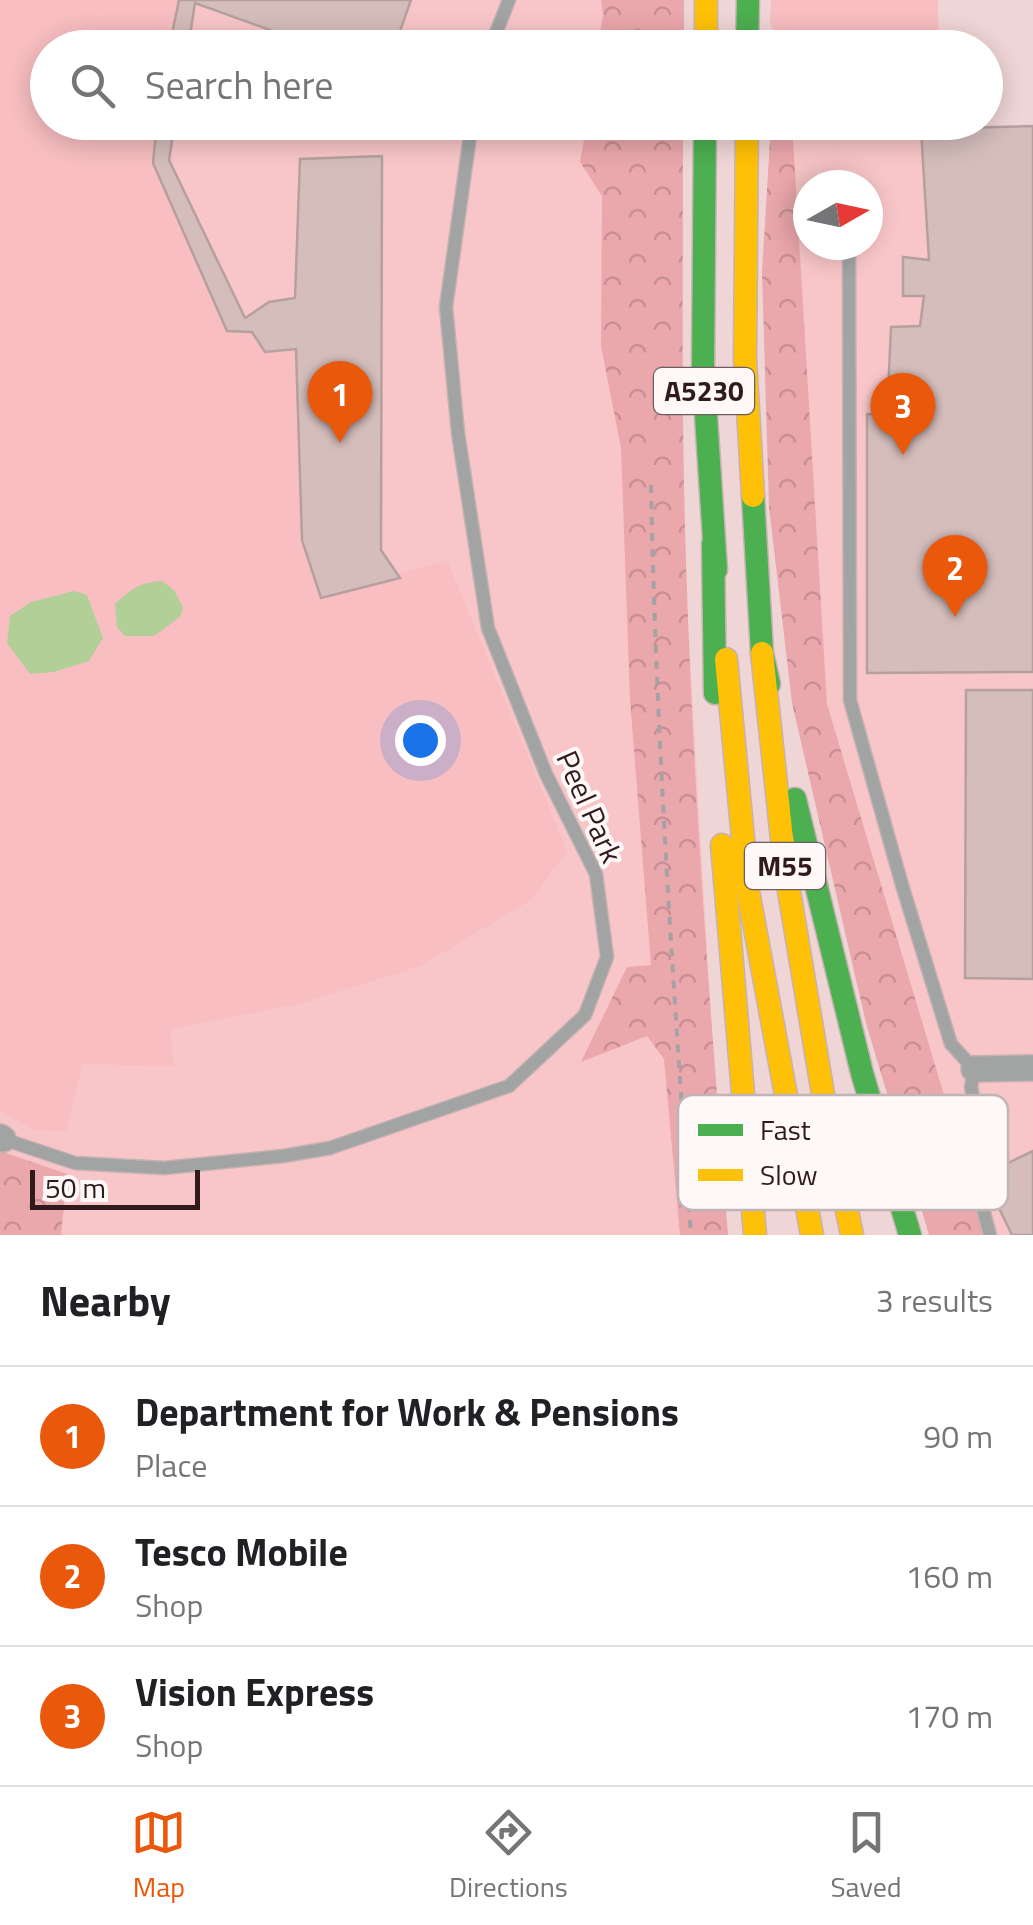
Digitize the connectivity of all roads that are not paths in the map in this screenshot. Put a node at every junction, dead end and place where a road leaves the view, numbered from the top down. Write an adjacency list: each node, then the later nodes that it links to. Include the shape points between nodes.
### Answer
1 (510, 0): 4 (lane)
2 (706, 0): 5 (main road)
3 (748, 0): 6 (main road)
4 (498, 30)
5 (706, 30)
6 (747, 30)
7 (469, 140): 21 (lane, Peel Park, via 446,306 458,433 488,628 546,774 596,874 607,957 585,1015 510,1086 330,1148 164,1168 75,1163)
8 (705, 140): 11 (main road, A5230, via 702,370)
9 (747, 140): 12 (main road, A5230, via 745,358)
10 (849, 260): 15 (lane, via 850,700 951,1044)
11 (713, 544): 13 (main road, A5230); 16 (main road, via 718,784)
12 (762, 653): 18 (main road, M55, via 788,886); 19 (main road)
13 (726, 659): 17 (main road, M55, via 748,891)
14 (1033, 1068): 15 (street)
15 (974, 1069): 20 (lane)
16 (743, 1095)
17 (786, 1095)
18 (823, 1095)
19 (868, 1095)
20 (973, 1095)
21 (1, 1138)
22 (753, 1210): 27 (main road)
23 (807, 1210): 28 (main road, M55)
24 (847, 1210): 29 (main road, M55)
25 (902, 1210): 30 (main road)
26 (983, 1210): 31 (lane)
27 (755, 1235)
28 (812, 1235)
29 (852, 1235)
30 (910, 1235)
31 (990, 1235)

